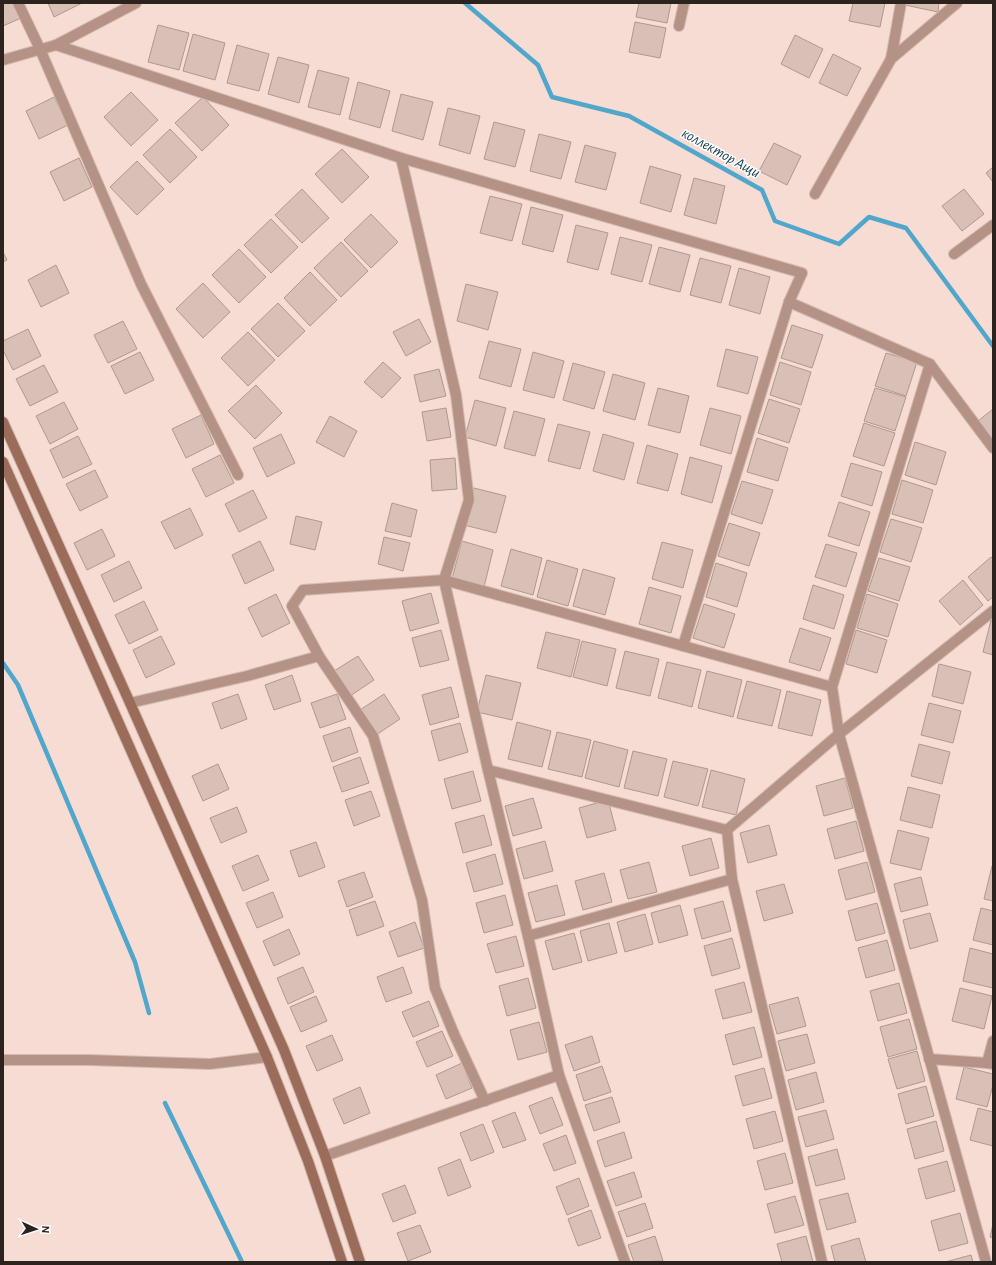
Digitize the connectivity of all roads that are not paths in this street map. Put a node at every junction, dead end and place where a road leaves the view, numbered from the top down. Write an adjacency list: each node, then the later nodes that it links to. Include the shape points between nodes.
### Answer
1 (18, 3): 8 (street)
2 (136, 3): 7 (street)
3 (684, 3): 6 (street)
4 (901, 3): 9 (street)
5 (957, 3): 9 (street)
6 (679, 26)
7 (56, 45): 8 (street); 11 (street)
8 (40, 49): 10 (street); 20 (street, via 141,284)
9 (891, 59): 12 (street)
10 (3, 60)
11 (401, 158): 15 (street, via 802,273); 21 (street, via 456,395 469,500)
12 (815, 194)
13 (993, 225): 14 (street)
14 (954, 254)
15 (789, 302): 16 (street); 23 (street)
16 (930, 364): 18 (street); 25 (street)
17 (3, 422): 26 (main road)
18 (993, 448)
19 (3, 462): 33 (main road)
20 (238, 475)
21 (444, 580): 23 (street); 24 (street, via 303,590 292,606); 28 (street)
22 (993, 611): 27 (street)
23 (683, 646): 25 (street)
24 (319, 656): 26 (street, via 247,676); 38 (street, via 373,736 422,900 435,988)
25 (832, 687): 27 (street)
26 (130, 703): 39 (main road, via 284,1050)
27 (840, 734): 29 (street); 34 (street)
28 (488, 770): 29 (street); 31 (street)
29 (727, 830): 30 (street)
30 (732, 879): 31 (street); 43 (street)
31 (528, 936): 37 (street)
32 (993, 1041): 36 (street)
33 (267, 1057): 35 (street, via 210,1064); 40 (main road, via 308,1161)
34 (930, 1059): 36 (street); 44 (street)
35 (3, 1060)
36 (990, 1063)
37 (559, 1075): 38 (street); 42 (street)
38 (485, 1100): 39 (street)
39 (325, 1156): 41 (main road)
40 (342, 1262)
41 (360, 1262)
42 (625, 1262)
43 (822, 1262)
44 (986, 1262)

